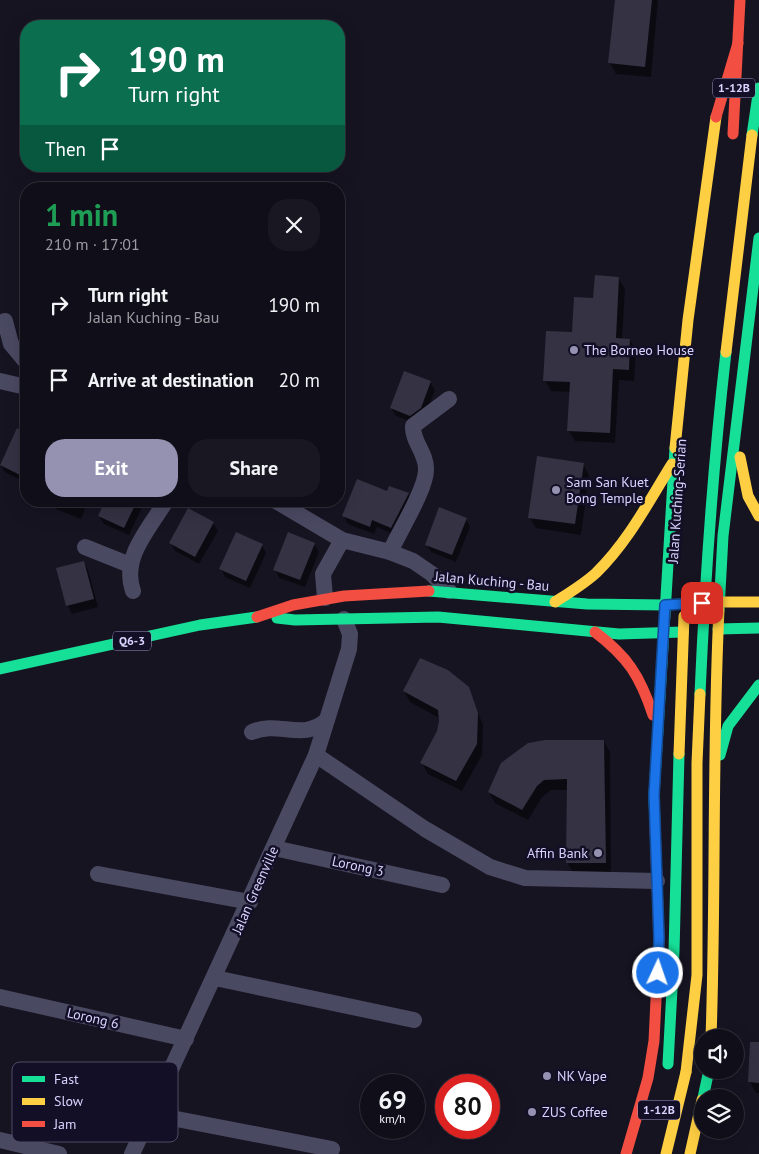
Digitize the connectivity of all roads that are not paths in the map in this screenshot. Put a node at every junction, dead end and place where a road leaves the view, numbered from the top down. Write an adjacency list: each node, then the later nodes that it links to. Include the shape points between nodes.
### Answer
1 (740, 0): 2 (main road, 1-12B)
2 (738, 43): 4 (main road, 1-12B); 12 (main road, via 713,125)
3 (759, 88): 61 (main road, bridge, via 715,447 706,566 697,762 697,974 686,1072)
4 (733, 138)
5 (759, 238): 11 (main road)
6 (5, 321): 7 (street, via 11,344)
7 (20, 355)
8 (0, 381): 9 (street)
9 (20, 386)
10 (449, 400): 18 (street, via 413,426 425,456 424,483)
11 (736, 428): 15 (main road, via 748,496); 25 (main road, via 723,536)
12 (674, 462): 24 (main road, via 631,531 597,572); 27 (main road)
13 (162, 507): 19 (street)
14 (286, 507): 16 (street)
15 (759, 516)
16 (342, 540): 18 (street); 23 (street, via 323,574)
17 (84, 547): 19 (street)
18 (390, 552): 21 (street, via 425,570)
19 (130, 565): 20 (street)
20 (133, 591)
21 (449, 591): 23 (main road, Jalan Kuching - Bau, via 411,590); 24 (main road, Jalan Kuching - Bau)
22 (686, 593): 52 (main road, bridge, via 678,739 674,962)
23 (326, 598): 28 (main road, Jalan Kuching - Bau)
24 (555, 602): 27 (main road, Jalan Kuching - Bau)
25 (720, 602): 26 (main road, Jalan Kuching - Bau); 27 (main road, Jalan Kuching - Bau); 31 (main road)
26 (759, 602)
27 (665, 605): 33 (main road)
28 (264, 616): 29 (main road, Jalan Kuching - Bau, via 295,620); 34 (main road, Jalan Kuching - Bau / Q6-3, via 200,625)
29 (344, 619): 32 (main road, Jalan Kuching - Bau, via 460,618); 36 (street, Jalan Greenville, via 350,634 349,649)
30 (759, 628): 31 (main road, Jalan Kuching - Bau)
31 (718, 630): 33 (main road, Jalan Kuching - Bau); 40 (main road)
32 (595, 632): 33 (main road, Jalan Kuching - Bau); 37 (main road, via 618,648 640,674)
33 (663, 634): 37 (main road)
34 (0, 669)
35 (759, 685): 40 (main road, via 728,726)
36 (327, 720): 38 (street, via 317,730 298,732 264,726); 39 (street, Jalan Greenville)
37 (658, 728): 43 (main road, via 654,795)
38 (252, 732)
39 (316, 755): 41 (street, Jalan Greenville); 43 (street, via 425,829 490,867 525,878)
40 (714, 780): 49 (main road, via 715,926)
41 (274, 848): 44 (street, Lorong 3); 45 (street, Jalan Greenville)
42 (98, 874): 45 (street)
43 (657, 881): 60 (main road, via 659,938 654,1041 648,1078)
44 (442, 884)
45 (250, 902): 46 (street, Jalan Greenville)
46 (215, 978): 48 (street); 50 (street, Jalan Greenville)
47 (0, 997): 50 (street, Lorong 6)
48 (414, 1020)
49 (711, 1029)
50 (186, 1039): 51 (street, Jalan Greenville)
51 (175, 1062)
52 (667, 1069)
53 (178, 1119): 57 (street)
54 (694, 1137): 62 (main road)
55 (0, 1140): 58 (street)
56 (138, 1142): 59 (street, Jalan Greenville)
57 (332, 1149)
58 (59, 1154)
59 (132, 1154)
60 (626, 1154)
61 (666, 1154)
62 (690, 1154)

